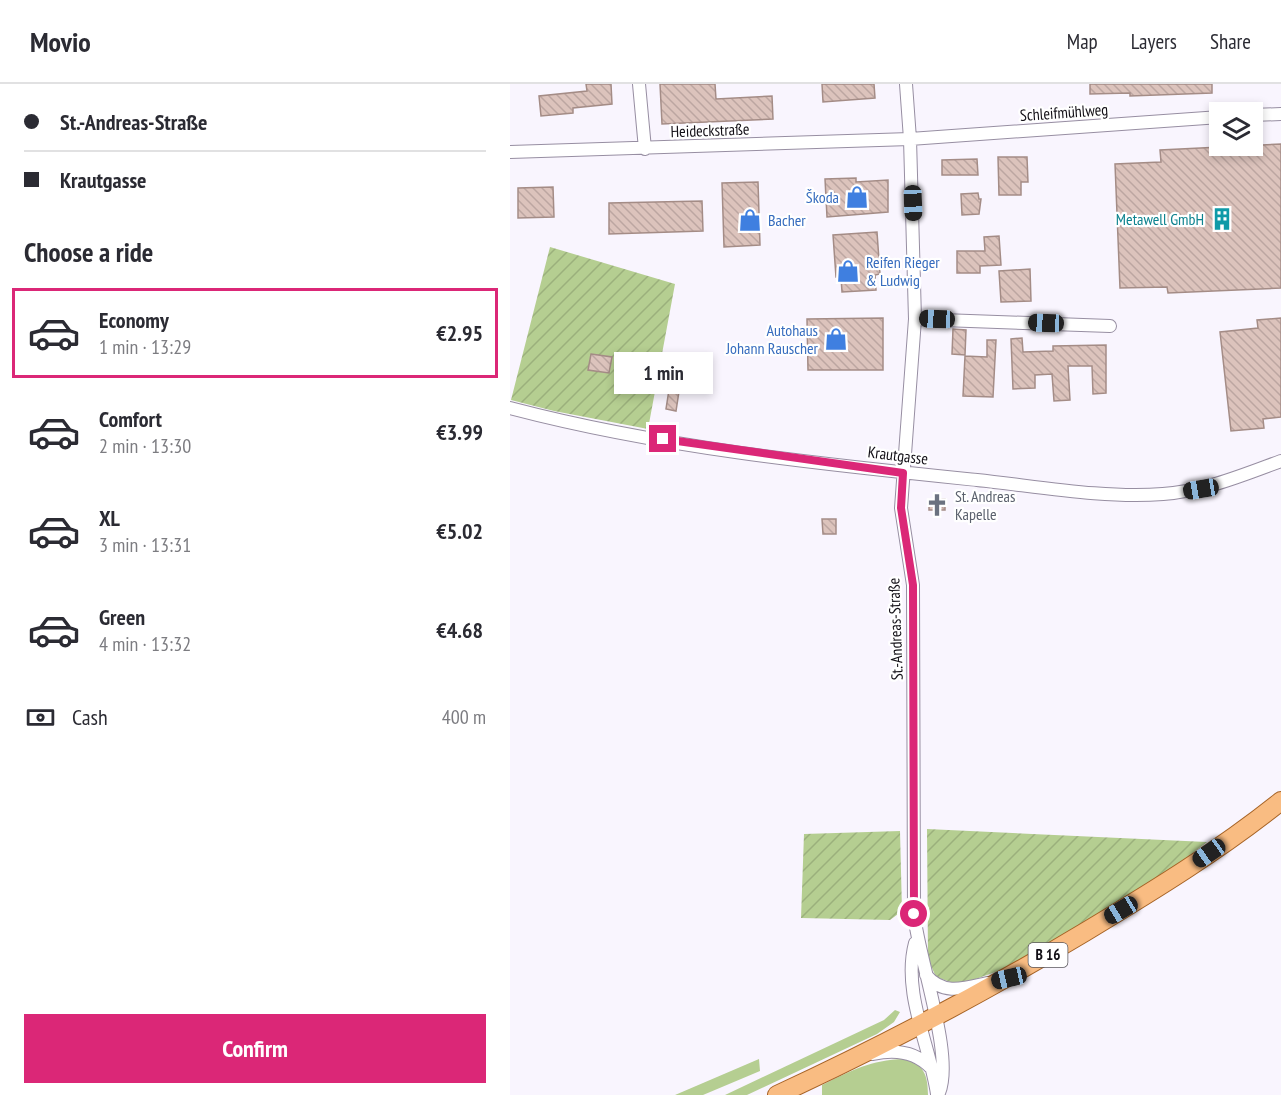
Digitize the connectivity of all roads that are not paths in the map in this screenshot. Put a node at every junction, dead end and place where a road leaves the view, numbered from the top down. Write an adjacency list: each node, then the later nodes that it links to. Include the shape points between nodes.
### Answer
1 (639, 84): 7 (street)
2 (906, 84): 6 (street, St.-Andreas-Straße)
3 (1281, 114): 4 (street)
4 (1263, 115)
5 (1209, 118): 6 (street, Schleifmühlweg)
6 (910, 139): 7 (street, Heideckstraße); 9 (street, St.-Andreas-Straße)
7 (645, 149): 8 (street, Heideckstraße)
8 (510, 152)
9 (915, 319): 10 (street); 13 (street, St.-Andreas-Straße)
10 (1110, 326)
11 (510, 408): 13 (street, Krautgasse, via 685,443)
12 (1281, 461): 13 (street, Krautgasse, via 1201,489 1163,494 1125,494)
13 (903, 473): 15 (street, St.-Andreas-Straße, via 901,508 913,585)
14 (1281, 801): 17 (main road, B 16, via 1156,890)
15 (916, 939): 16 (street); 18 (street, via 913,979)
16 (925, 974): 17 (street, via 936,986 954,990); 18 (street)
17 (1009, 978): 18 (main road, B 16)
18 (928, 1022): 19 (main road, B 16); 20 (street); 22 (street, via 944,1062 942,1087)
19 (857, 1058): 20 (street, via 882,1052 911,1053); 21 (main road, B 16)
20 (931, 1068): 22 (street)
21 (777, 1095)
22 (937, 1095)

